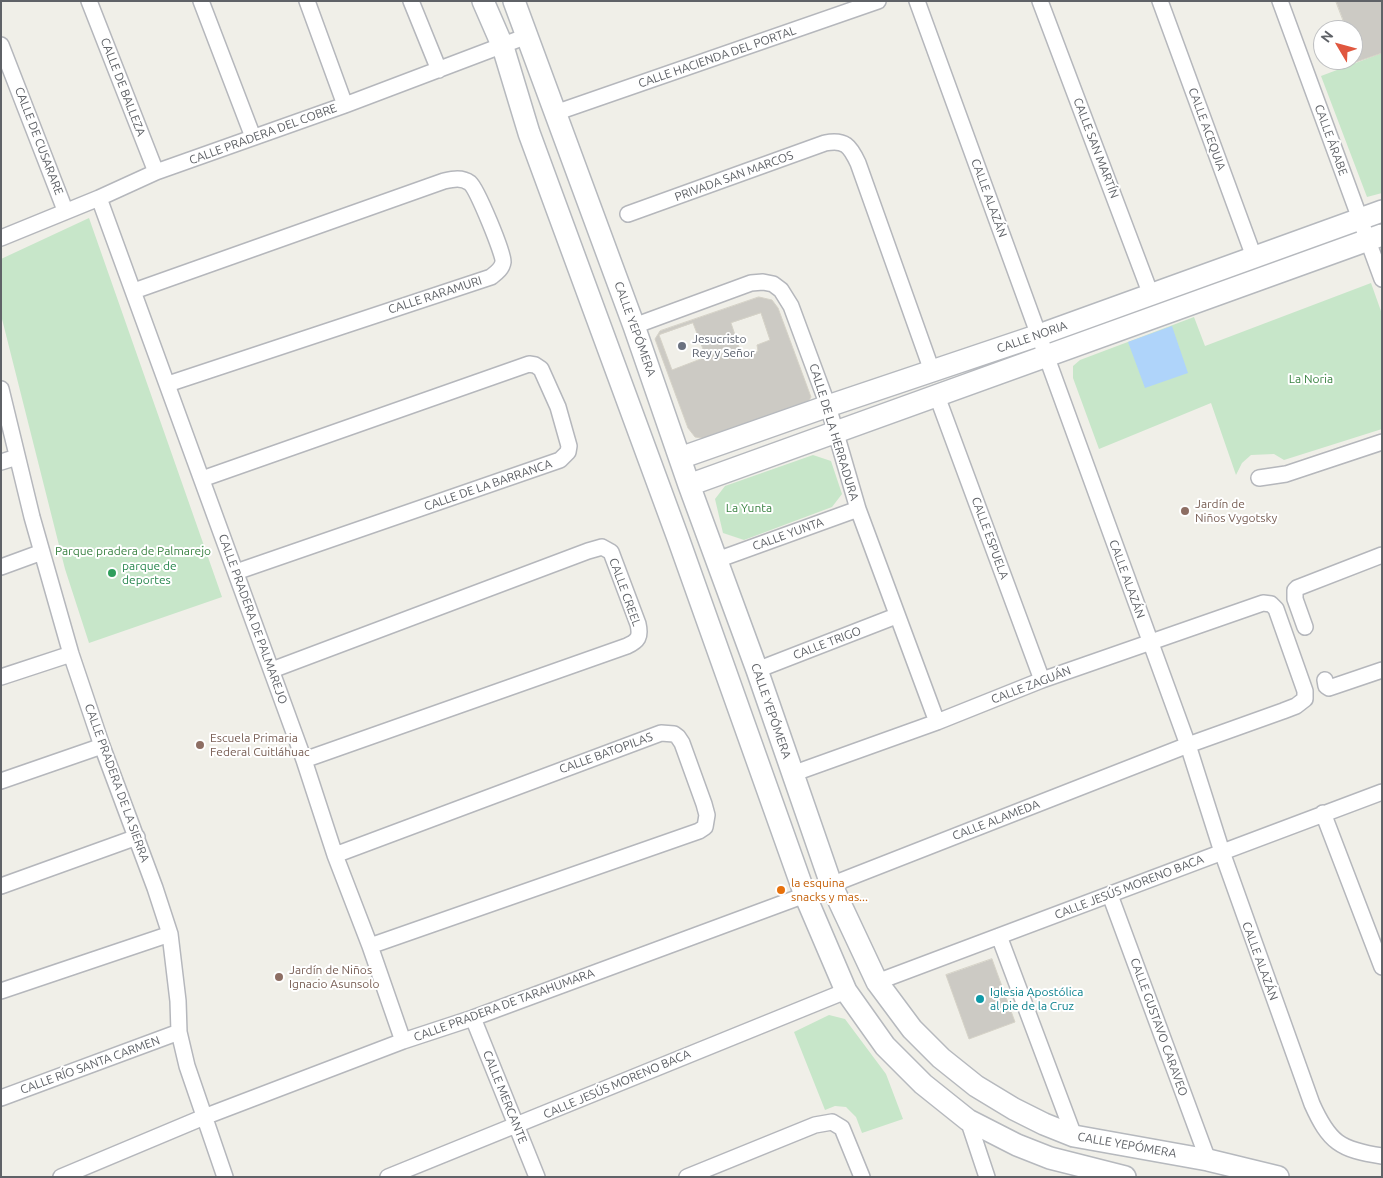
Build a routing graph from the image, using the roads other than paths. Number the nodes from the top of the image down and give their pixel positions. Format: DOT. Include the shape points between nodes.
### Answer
graph roads {
  1 [pos="90,1"];
  2 [pos="201,1"];
  3 [pos="307,1"];
  4 [pos="411,1"];
  5 [pos="483,1"];
  6 [pos="878,1"];
  7 [pos="917,1"];
  8 [pos="1040,1"];
  9 [pos="1160,1"];
  10 [pos="1280,1"];
  11 [pos="520,3"];
  12 [pos="527,36"];
  13 [pos="1,44"];
  14 [pos="502,47"];
  15 [pos="439,70"];
  16 [pos="345,105"];
  17 [pos="555,113"];
  18 [pos="253,137"];
  19 [pos="156,172"];
  20 [pos="100,198"];
  21 [pos="66,210"];
  22 [pos="1382,210"];
  23 [pos="628,214"];
  24 [pos="1360,219"];
  25 [pos="1375,237"];
  26 [pos="1,238"];
  27 [pos="1254,257"];
  28 [pos="1382,279"];
  29 [pos="134,291"];
  30 [pos="1151,295"];
  31 [pos="634,326"];
  32 [pos="1039,335"];
  33 [pos="1046,356"];
  34 [pos="932,371"];
  35 [pos="168,384"];
  36 [pos="1,389"];
  37 [pos="937,396"];
  38 [pos="828,406"];
  39 [pos="834,432"];
  40 [pos="1382,442"];
  41 [pos="17,457"];
  42 [pos="680,458"];
  43 [pos="1,462"];
  44 [pos="1258,478"];
  45 [pos="202,479"];
  46 [pos="689,485"];
  47 [pos="858,509"];
  48 [pos="42,552"];
  49 [pos="1382,555"];
  50 [pos="717,560"];
  51 [pos="1,567"];
  52 [pos="236,572"];
  53 [pos="1271,604"];
  54 [pos="896,616"];
  55 [pos="1305,627"];
  56 [pos="1150,642"];
  57 [pos="71,654"];
  58 [pos="272,670"];
  59 [pos="757,670"];
  60 [pos="1382,670"];
  61 [pos="1,678"];
  62 [pos="1042,680"];
  63 [pos="1326,683"];
  64 [pos="937,722"];
  65 [pos="1188,745"];
  66 [pos="102,746"];
  67 [pos="304,760"];
  68 [pos="792,774"];
  69 [pos="1,781"];
  70 [pos="1382,792"];
  71 [pos="1323,813"];
  72 [pos="137,837"];
  73 [pos="1222,852"];
  74 [pos="335,855"];
  75 [pos="831,884"];
  76 [pos="1,886"];
  77 [pos="805,895"];
  78 [pos="1110,895"];
  79 [pos="170,934"];
  80 [pos="999,936"];
  81 [pos="370,946"];
  82 [pos="1382,967"];
  83 [pos="876,982"];
  84 [pos="1,991"];
  85 [pos="846,991"];
  86 [pos="473,1018"];
  87 [pos="179,1032"];
  88 [pos="403,1041"];
  89 [pos="1,1098"];
  90 [pos="204,1117"];
  91 [pos="968,1120"];
  92 [pos="516,1126"];
  93 [pos="1074,1136"];
  94 [pos="1382,1156"];
  95 [pos="1208,1160"];
  96 [pos="61,1177"];
  97 [pos="225,1177"];
  98 [pos="388,1177"];
  99 [pos="537,1177"];
  100 [pos="687,1177"];
  101 [pos="862,1177"];
  102 [pos="987,1177"];
  103 [pos="1125,1177"];
  104 [pos="1278,1177"];
  1 -- 19 [label="street, CALLE DE BALLEZA"];
  2 -- 18 [label="street"];
  3 -- 16 [label="street"];
  4 -- 15 [label="street"];
  5 -- 14 [label="main road"];
  6 -- 17 [label="street, CALLE HACIENDA DEL PORTAL"];
  7 -- 32 [label="street, CALLE ALAZÁN"];
  8 -- 30 [label="street, CALLE SAN MARTÍN"];
  9 -- 27 [label="street, CALLE ACEQUIA"];
  10 -- 24 [label="street, CALLE ÁRABE"];
  11 -- 12 [label="main road, CALLE YEPÓMERA"];
  12 -- 14 [label="street, CALLE PRADERA DEL COBRE"];
  12 -- 17 [label="main road, CALLE YEPÓMERA"];
  13 -- 21 [label="street, CALLE DE CUSARARE"];
  14 -- 15 [label="street, CALLE PRADERA DEL COBRE"];
  14 -- 77 [label="main road" via="529,133"];
  15 -- 16 [label="street, CALLE PRADERA DEL COBRE"];
  16 -- 18 [label="street, CALLE PRADERA DEL COBRE"];
  17 -- 31 [label="main road, CALLE YEPÓMERA"];
  18 -- 19 [label="street, CALLE PRADERA DEL COBRE"];
  19 -- 20 [label="street, CALLE PRADERA DEL COBRE"];
  20 -- 21 [label="street, CALLE PRADERA DEL COBRE"];
  20 -- 29 [label="street, CALLE PRADERA DE PALMAREJO"];
  21 -- 26 [label="street, CALLE PRADERA DEL COBRE"];
  22 -- 24 [label="main road, CALLE NORIA"];
  23 -- 34 [label="street, PRIVADA SAN MARCOS" via="825,143 842,142 852,150 858,163"];
  24 -- 25 [label="street, CALLE ÁRABE"];
  24 -- 27 [label="main road, CALLE NORIA"];
  25 -- 28 [label="street, CALLE ÁRABE"];
  25 -- 33 [label="main road, CALLE NORIA"];
  27 -- 30 [label="main road, CALLE NORIA"];
  29 -- 35 [label="street, CALLE PRADERA DE PALMAREJO"];
  29 -- 35 [label="street, CALLE RARAMURI" via="453,179 472,184 502,254 502,267 491,277"];
  30 -- 32 [label="main road, CALLE NORIA"];
  31 -- 38 [label="street, CALLE DE LA HERRADURA" via="751,283 773,284 791,306"];
  31 -- 42 [label="main road, CALLE YEPÓMERA"];
  32 -- 33 [label="street, CALLE ALAZÁN"];
  32 -- 34 [label="main road, CALLE NORIA"];
  33 -- 37 [label="main road, CALLE NORIA"];
  33 -- 56 [label="street, CALLE ALAZÁN"];
  34 -- 38 [label="main road, CALLE NORIA"];
  35 -- 45 [label="street, CALLE PRADERA DE PALMAREJO"];
  36 -- 41 [label="street, CALLE PRADERA DE LA SIERRA"];
  37 -- 39 [label="main road, CALLE NORIA"];
  37 -- 62 [label="street, CALLE ESPUELA"];
  38 -- 39 [label="street, CALLE DE LA HERRADURA"];
  38 -- 42 [label="main road, CALLE NORIA"];
  39 -- 46 [label="main road, CALLE NORIA"];
  39 -- 47 [label="street, CALLE DE LA HERRADURA"];
  40 -- 44 [label="street" via="1286,474"];
  41 -- 43 [label="street"];
  41 -- 48 [label="street, CALLE PRADERA DE LA SIERRA"];
  42 -- 46 [label="main road, CALLE YEPÓMERA"];
  45 -- 52 [label="street, CALLE PRADERA DE PALMAREJO"];
  45 -- 52 [label="street, CALLE DE LA BARRANCA" via="529,364 541,369 558,407 569,446 560,460"];
  46 -- 50 [label="main road, CALLE YEPÓMERA"];
  47 -- 50 [label="street, CALLE YUNTA"];
  47 -- 54 [label="street, CALLE DE LA HERRADURA"];
  48 -- 51 [label="street"];
  48 -- 57 [label="street, CALLE PRADERA DE LA SIERRA"];
  49 -- 55 [label="street" via="1297,588 1295,599"];
  50 -- 59 [label="main road, CALLE YEPÓMERA"];
  52 -- 58 [label="street, CALLE PRADERA DE PALMAREJO"];
  53 -- 56 [label="street, CALLE ZAGUÁN" via="1258,604"];
  53 -- 65 [label="street, CALLE ALAMEDA" via="1300,676 1305,699 1296,706"];
  54 -- 59 [label="street, CALLE TRIGO"];
  54 -- 64 [label="street, CALLE DE LA HERRADURA"];
  56 -- 62 [label="street, CALLE ZAGUÁN"];
  56 -- 65 [label="street, CALLE ALAZÁN"];
  57 -- 61 [label="street"];
  57 -- 66 [label="street, CALLE PRADERA DE LA SIERRA"];
  58 -- 67 [label="street, CALLE PRADERA DE PALMAREJO"];
  58 -- 67 [label="street, CALLE CREEL" via="602,547 610,552 632,608 640,632 633,643"];
  59 -- 68 [label="main road, CALLE YEPÓMERA"];
  60 -- 63 [label="street" via="1329,688"];
  62 -- 64 [label="street, CALLE ZAGUÁN"];
  64 -- 68 [label="street, CALLE ZAGUÁN"];
  65 -- 73 [label="street, CALLE ALAZÁN"];
  65 -- 75 [label="street, CALLE ALAMEDA"];
  66 -- 69 [label="street"];
  66 -- 72 [label="street, CALLE PRADERA DE LA SIERRA"];
  67 -- 74 [label="street, CALLE PRADERA DE PALMAREJO"];
  68 -- 75 [label="main road, CALLE YEPÓMERA"];
  70 -- 71 [label="street, CALLE JESÚS MORENO BACA"];
  71 -- 73 [label="street, CALLE JESÚS MORENO BACA"];
  71 -- 82 [label="street"];
  72 -- 76 [label="street"];
  72 -- 79 [label="street, CALLE PRADERA DE LA SIERRA"];
  73 -- 78 [label="street, CALLE JESÚS MORENO BACA"];
  73 -- 94 [label="street, CALLE ALAZÁN" via="1323,1128 1333,1140 1347,1148"];
  74 -- 81 [label="street, CALLE PRADERA DE PALMAREJO"];
  74 -- 81 [label="street, CALLE BATOPILAS" via="661,733 678,737 693,772 707,815 705,827 699,831"];
  75 -- 77 [label="street, CALLE ALAMEDA"];
  75 -- 83 [label="main road, CALLE YEPÓMERA"];
  77 -- 85 [label="main road"];
  77 -- 86 [label="street, CALLE PRADERA DE TARAHUMARA"];
  78 -- 80 [label="street, CALLE JESÚS MORENO BACA"];
  78 -- 95 [label="street, CALLE GUSTAVO CARAVEO"];
  79 -- 84 [label="street"];
  79 -- 87 [label="street, CALLE PRADERA DE LA SIERRA"];
  80 -- 83 [label="street, CALLE JESÚS MORENO BACA"];
  80 -- 93 [label="street"];
  81 -- 88 [label="street, CALLE PRADERA DE PALMAREJO"];
  83 -- 93 [label="main road, CALLE YEPÓMERA" via="912,1030 976,1086 1014,1109"];
  85 -- 91 [label="main road" via="885,1046 923,1084"];
  85 -- 92 [label="street, CALLE JESÚS MORENO BACA"];
  86 -- 88 [label="street, CALLE PRADERA DE TARAHUMARA"];
  86 -- 92 [label="street, CALLE MERCANTE"];
  87 -- 89 [label="street, CALLE RÍO SANTA CARMEN"];
  87 -- 90 [label="street, CALLE PRADERA DE LA SIERRA"];
  88 -- 90 [label="street, CALLE PRADERA DE TARAHUMARA"];
  90 -- 96 [label="street, CALLE PRADERA DE TARAHUMARA"];
  90 -- 97 [label="street, CALLE PRADERA DE LA SIERRA"];
  91 -- 102 [label="street"];
  91 -- 103 [label="main road" via="1016,1145 1050,1158"];
  92 -- 98 [label="street, CALLE JESÚS MORENO BACA"];
  92 -- 99 [label="street, CALLE MERCANTE"];
  93 -- 95 [label="main road, CALLE YEPÓMERA"];
  95 -- 104 [label="main road, CALLE YEPÓMERA"];
  100 -- 101 [label="street" via="815,1125 832,1122 846,1134"];
}
